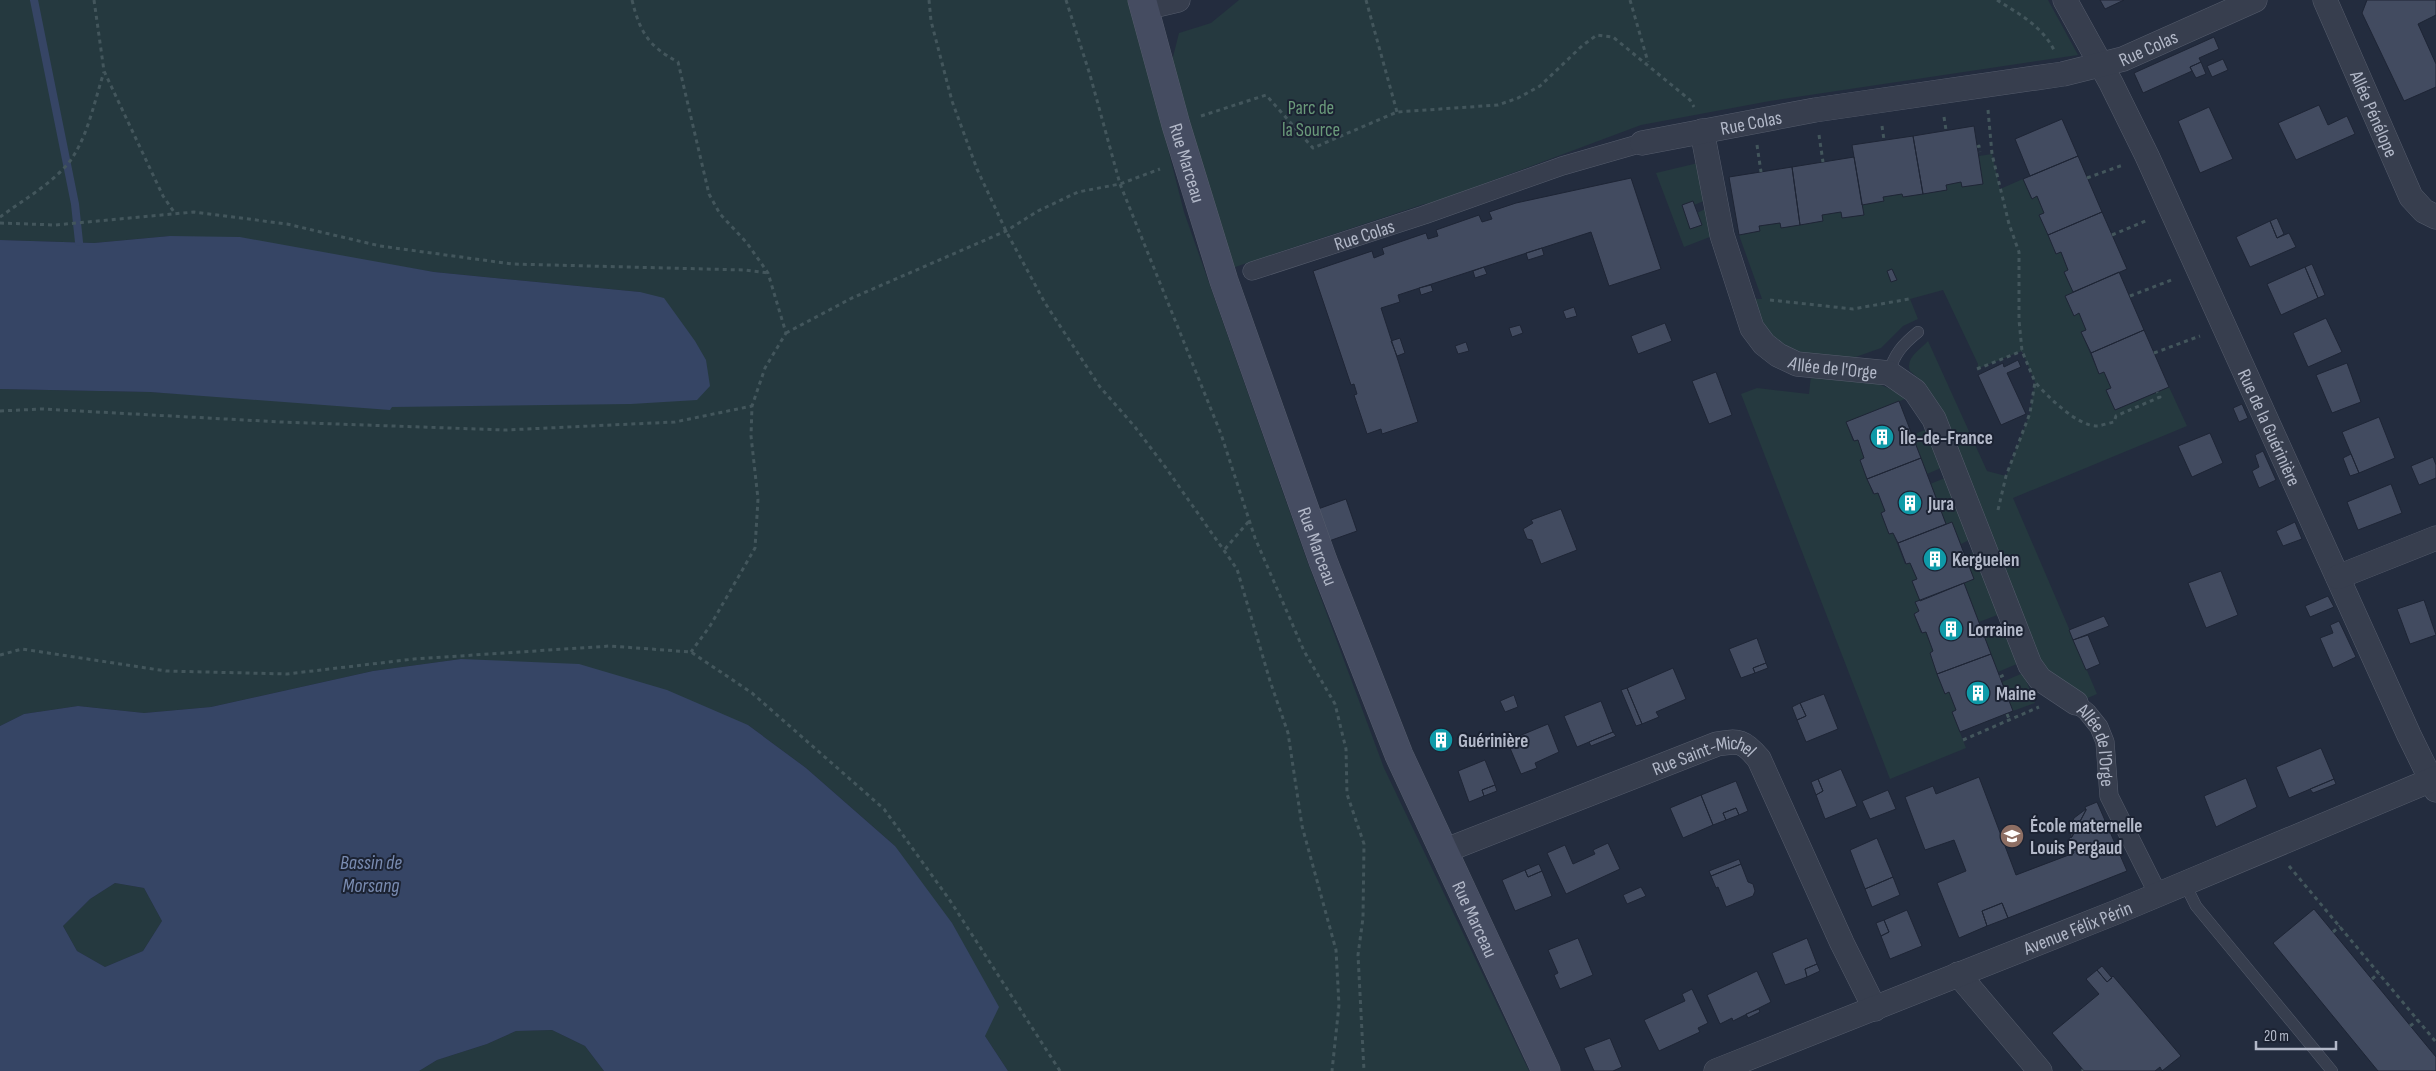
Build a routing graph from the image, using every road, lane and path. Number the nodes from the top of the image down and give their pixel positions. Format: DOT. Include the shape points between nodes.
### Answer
graph roads {
  1 [pos="94,0"];
  2 [pos="632,0"];
  3 [pos="929,0"];
  4 [pos="1066,0"];
  5 [pos="1178,0"];
  6 [pos="1366,0"];
  7 [pos="1630,0"];
  8 [pos="1997,0"];
  9 [pos="2065,0"];
  10 [pos="2255,0"];
  11 [pos="2325,0"];
  12 [pos="1142,4"];
  13 [pos="1648,63"];
  14 [pos="2101,65"];
  15 [pos="104,71"];
  16 [pos="2063,74"];
  17 [pos="1986,85"];
  18 [pos="1397,112"];
  19 [pos="1176,125"];
  20 [pos="1702,131"];
  21 [pos="1642,143"];
  22 [pos="1757,147"];
  23 [pos="1977,147"];
  24 [pos="1980,152"];
  25 [pos="2147,156"];
  26 [pos="1187,159"];
  27 [pos="1761,172"];
  28 [pos="2087,178"];
  29 [pos="1120,184"];
  30 [pos="2172,210"];
  31 [pos="174,212"];
  32 [pos="0,216"];
  33 [pos="2436,217"];
  34 [pos="0,223"];
  35 [pos="1006,231"];
  36 [pos="2112,236"];
  37 [pos="2198,270"];
  38 [pos="1252,272"];
  39 [pos="768,273"];
  40 [pos="2130,296"];
  41 [pos="1742,299"];
  42 [pos="1909,299"];
  43 [pos="2224,326"];
  44 [pos="1918,332"];
  45 [pos="786,333"];
  46 [pos="2022,351"];
  47 [pos="2154,353"];
  48 [pos="1977,369"];
  49 [pos="1889,373"];
  50 [pos="2035,382"];
  51 [pos="2158,392"];
  52 [pos="752,406"];
  53 [pos="0,412"];
  54 [pos="2006,476"];
  55 [pos="1249,520"];
  56 [pos="2436,538"];
  57 [pos="1225,549"];
  58 [pos="2338,577"];
  59 [pos="692,652"];
  60 [pos="0,655"];
  61 [pos="2076,704"];
  62 [pos="2037,709"];
  63 [pos="2007,714"];
  64 [pos="2010,721"];
  65 [pos="1963,740"];
  66 [pos="2434,783"];
  67 [pos="2274,846"];
  68 [pos="1444,851"];
  69 [pos="2185,884"];
  70 [pos="2158,894"];
  71 [pos="2340,926"];
  72 [pos="2333,932"];
  73 [pos="2379,973"];
  74 [pos="1958,974"];
  75 [pos="2372,979"];
  76 [pos="1875,1009"];
  77 [pos="2418,1020"];
  78 [pos="2410,1026"];
  79 [pos="2436,1042"];
  80 [pos="1060,1071"];
  81 [pos="1332,1071"];
  82 [pos="1364,1071"];
  83 [pos="1546,1071"];
  84 [pos="1716,1071"];
  85 [pos="2040,1071"];
  86 [pos="2332,1071"];
  1 -- 15 [label="path"];
  2 -- 39 [label="path" via="639,26 650,42 678,62 708,194 720,214 747,243"];
  3 -- 35 [label="path" via="952,101 977,169"];
  4 -- 29 [label="path"];
  5 -- 12 [label="street"];
  6 -- 18 [label="path"];
  7 -- 13 [label="path"];
  8 -- 16 [label="path" via="2050,41"];
  9 -- 14 [label="street, Rue de la Guérinière"];
  10 -- 14 [label="street, Rue Colas" via="2123,59"];
  11 -- 33 [label="street, Allée Pénélope" via="2411,196 2424,212"];
  12 -- 19 [label="main road, Rue Marceau"];
  13 -- 18 [label="path" via="1614,37 1597,35 1540,86 1518,98 1498,105"];
  13 -- 20 [label="path" via="1690,100"];
  14 -- 16 [label="street, Rue Colas"];
  14 -- 25 [label="street, Rue de la Guérinière"];
  15 -- 31 [label="path" via="163,196"];
  15 -- 32 [label="path" via="74,156 50,180"];
  16 -- 17 [label="street, Rue Colas"];
  17 -- 20 [label="street, Rue Colas"];
  17 -- 46 [label="path" via="1992,154 2019,252 2018,320"];
  18 -- 19 [label="path" via="1313,148 1266,95"];
  19 -- 26 [label="main road, Rue Marceau"];
  20 -- 21 [label="street, Rue Colas"];
  20 -- 41 [label="street, Allée de l'Orge" via="1722,236"];
  21 -- 38 [label="street, Rue Colas" via="1562,166"];
  22 -- 27 [label="path"];
  23 -- 24 [label="path"];
  25 -- 28 [label="path"];
  25 -- 30 [label="street, Rue de la Guérinière"];
  26 -- 29 [label="path"];
  26 -- 68 [label="main road, Rue Marceau" via="1224,281 1323,561 1399,755"];
  29 -- 35 [label="path" via="1078,192"];
  29 -- 55 [label="path" via="1220,434"];
  30 -- 36 [label="path"];
  30 -- 37 [label="street, Rue de la Guérinière"];
  31 -- 34 [label="path" via="55,225"];
  31 -- 39 [label="path" via="287,224 380,246 512,264"];
  35 -- 45 [label="path" via="852,298"];
  35 -- 57 [label="path" via="1045,303 1100,387 1140,434"];
  37 -- 40 [label="path"];
  37 -- 43 [label="street, Rue de la Guérinière"];
  39 -- 45 [label="path"];
  41 -- 42 [label="path" via="1853,309"];
  41 -- 49 [label="street, Allée de l'Orge" via="1752,328 1778,355 1797,364"];
  43 -- 47 [label="path"];
  43 -- 58 [label="street, Rue de la Guérinière"];
  44 -- 49 [label="lane" via="1903,344"];
  45 -- 52 [label="path" via="765,368"];
  46 -- 48 [label="path"];
  46 -- 50 [label="path"];
  49 -- 61 [label="street, Allée de l'Orge" via="1915,391 1934,420 2030,665 2040,679"];
  50 -- 51 [label="path" via="2053,403 2096,426 2114,422 2116,416 2160,397"];
  50 -- 54 [label="path" via="2030,412"];
  52 -- 53 [label="path" via="675,422 505,430 42,409"];
  52 -- 59 [label="path" via="751,436 758,499 755,548"];
  55 -- 57 [label="path"];
  55 -- 82 [label="path" via="1304,651 1335,704 1346,749 1347,794 1364,844 1363,918 1358,954"];
  56 -- 58 [label="street"];
  57 -- 81 [label="path" via="1237,569 1288,733 1302,826 1336,950 1339,1005"];
  58 -- 66 [label="street, Rue de la Guérinière"];
  59 -- 60 [label="path" via="610,646 414,659 287,674 166,671 22,650"];
  59 -- 80 [label="path" via="752,693 884,809 949,899"];
  61 -- 70 [label="street, Allée de l'Orge" via="2099,727 2105,742 2109,796"];
  62 -- 64 [label="path"];
  63 -- 64 [label="path"];
  64 -- 65 [label="path"];
  66 -- 67 [label="street, Avenue Félix Périn"];
  67 -- 69 [label="street, Avenue Félix Périn"];
  67 -- 71 [label="path"];
  68 -- 76 [label="street, Rue Saint-Michel" via="1717,744 1735,741 1748,745 1759,759"];
  68 -- 83 [label="main road, Rue Marceau"];
  69 -- 70 [label="street, Avenue Félix Périn"];
  69 -- 86 [label="lane" via="2196,906"];
  70 -- 74 [label="street, Avenue Félix Périn"];
  71 -- 72 [label="path"];
  71 -- 73 [label="path"];
  73 -- 75 [label="path"];
  73 -- 77 [label="path"];
  74 -- 76 [label="street, Avenue Félix Périn"];
  74 -- 85 [label="street"];
  76 -- 84 [label="street, Avenue Félix Périn"];
  77 -- 78 [label="path"];
  77 -- 79 [label="path"];
}
